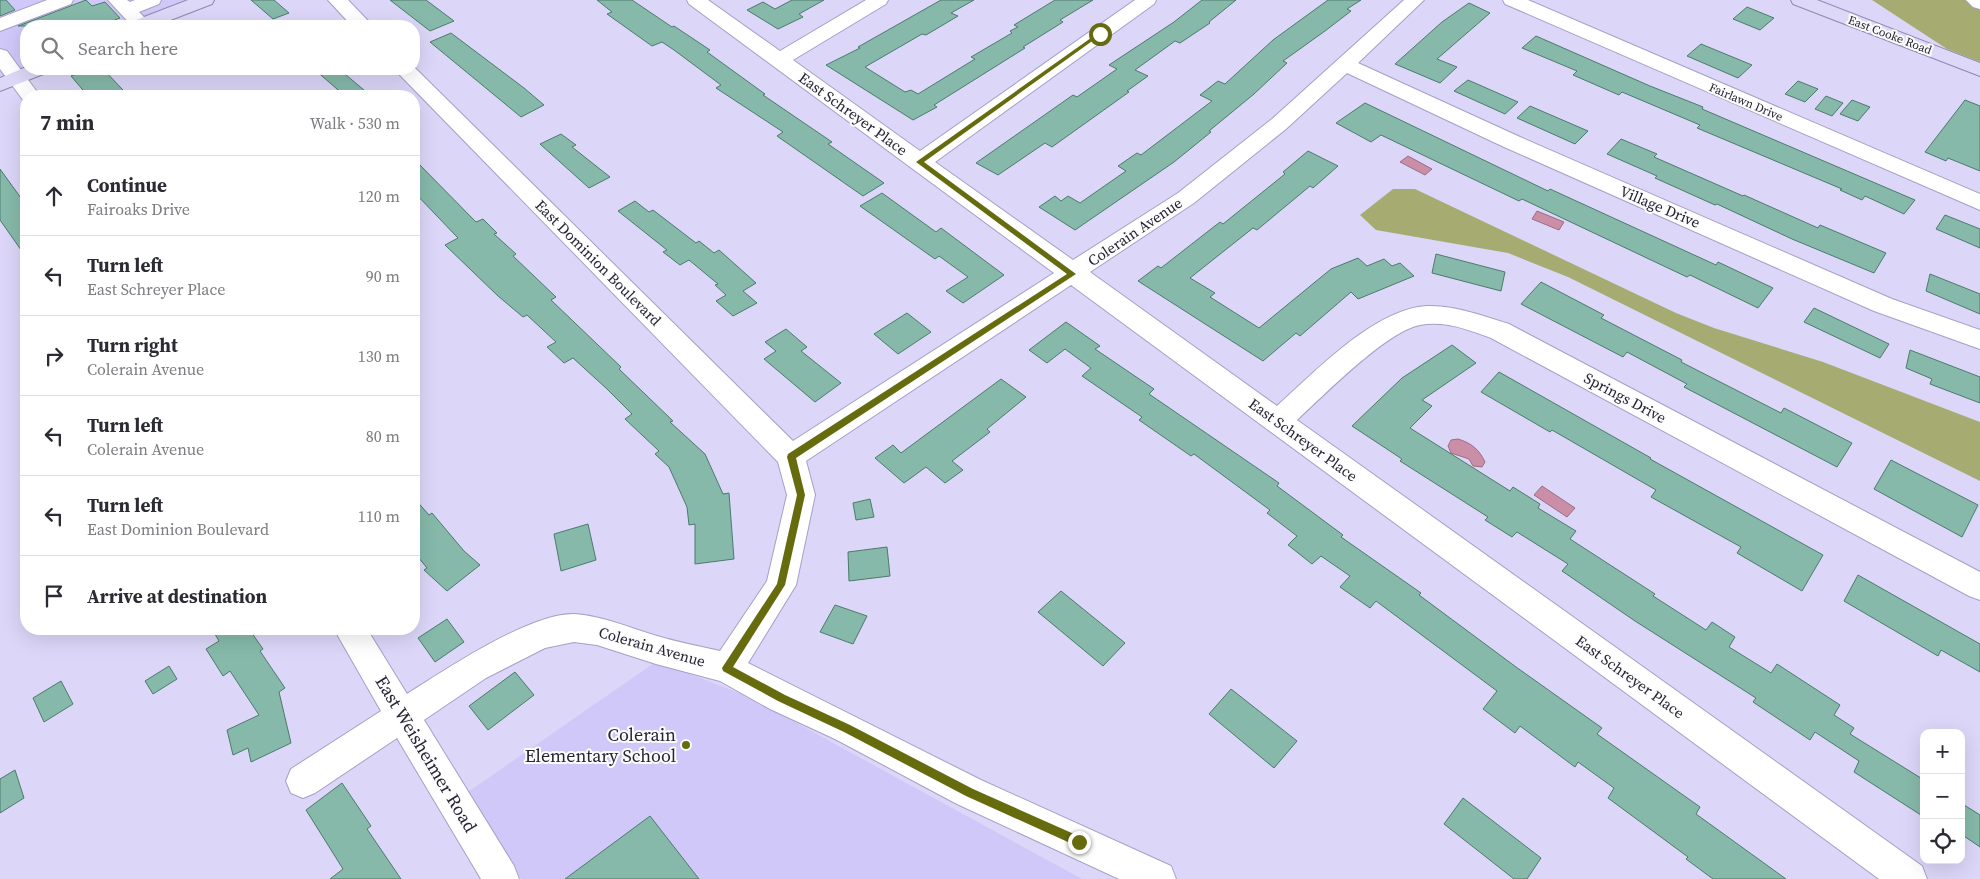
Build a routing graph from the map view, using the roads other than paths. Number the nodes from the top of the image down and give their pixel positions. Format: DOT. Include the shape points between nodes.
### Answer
graph roads {
  1 [pos="64,0"];
  2 [pos="152,0"];
  3 [pos="205,0"];
  4 [pos="337,0"];
  5 [pos="696,0"];
  6 [pos="879,0"];
  7 [pos="1147,0"];
  8 [pos="1415,0"];
  9 [pos="1512,0"];
  10 [pos="1800,0"];
  11 [pos="1975,0"];
  12 [pos="1980,3"];
  13 [pos="131,16"];
  14 [pos="357,20"];
  15 [pos="0,25"];
  16 [pos="778,60"];
  17 [pos="1344,64"];
  18 [pos="11,70"];
  19 [pos="1980,70"];
  20 [pos="410,75"];
  21 [pos="26,90"];
  22 [pos="920,162"];
  23 [pos="1980,203"];
  24 [pos="1072,274"];
  25 [pos="1980,340"];
  26 [pos="1278,422"];
  27 [pos="791,457"];
  28 [pos="1980,587"];
  29 [pos="354,635"];
  30 [pos="727,668"];
  31 [pos="402,714"];
  32 [pos="303,781"];
  33 [pos="501,879"];
  34 [pos="1158,879"];
  35 [pos="1910,879"];
  1 -- 15 [label="street"];
  2 -- 13 [label="street"];
  3 -- 13 [label="main road"];
  4 -- 14 [label="street"];
  5 -- 16 [label="street, East Schreyer Place"];
  6 -- 16 [label="street"];
  7 -- 22 [label="street"];
  8 -- 17 [label="street, Colerain Avenue"];
  9 -- 23 [label="street, Fairlawn Drive"];
  10 -- 19 [label="main road, East Cooke Road"];
  11 -- 12 [label="street"];
  16 -- 22 [label="street, East Schreyer Place"];
  17 -- 24 [label="street, Colerain Avenue" via="1279,124 1186,198"];
  17 -- 25 [label="street, Village Drive" via="1512,142 1883,304"];
  18 -- 21 [label="street"];
  20 -- 27 [label="street, East Dominion Boulevard"];
  22 -- 24 [label="street, East Schreyer Place"];
  24 -- 26 [label="street, East Schreyer Place"];
  24 -- 27 [label="street, Colerain Avenue"];
  26 -- 28 [label="street, Springs Drive" via="1385,330 1418,316 1459,317 1500,331"];
  26 -- 35 [label="street, East Schreyer Place"];
  27 -- 30 [label="street" via="801,495 781,585"];
  29 -- 31 [label="street, East Weisheimer Road"];
  30 -- 31 [label="street, Colerain Avenue" via="597,631 562,629 538,636 475,668"];
  30 -- 34 [label="street" via="969,792"];
  31 -- 32 [label="street, Colerain Avenue"];
  31 -- 33 [label="street, East Weisheimer Road"];
}
